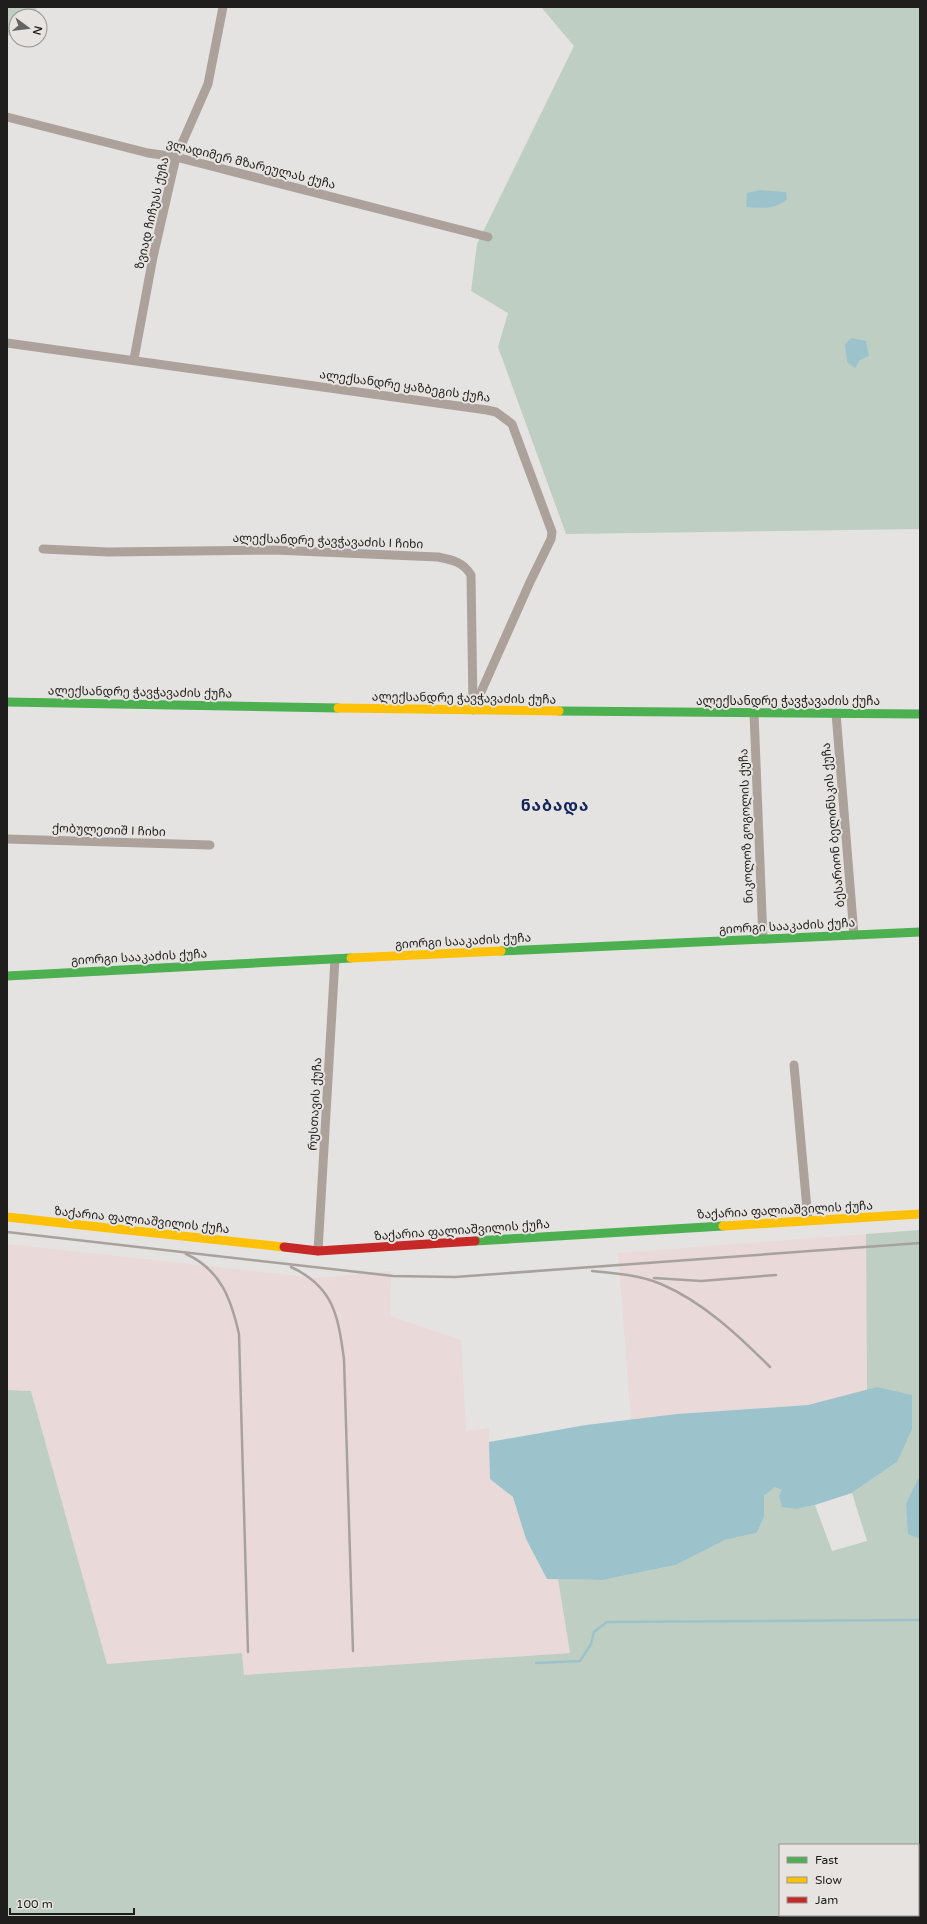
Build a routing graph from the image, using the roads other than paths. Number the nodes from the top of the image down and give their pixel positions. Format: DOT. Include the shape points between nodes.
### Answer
graph roads {
  1 [pos="223,7"];
  2 [pos="7,117"];
  3 [pos="176,157"];
  4 [pos="488,237"];
  5 [pos="7,343"];
  6 [pos="134,360"];
  7 [pos="43,548"];
  8 [pos="7,702"];
  9 [pos="473,710"];
  10 [pos="754,713"];
  11 [pos="836,713"];
  12 [pos="920,714"];
  13 [pos="7,839"];
  14 [pos="210,845"];
  15 [pos="920,932"];
  16 [pos="854,935"];
  17 [pos="763,939"];
  18 [pos="335,959"];
  19 [pos="7,976"];
  20 [pos="794,1065"];
  21 [pos="920,1214"];
  22 [pos="7,1217"];
  23 [pos="808,1220"];
  24 [pos="318,1251"];
  1 -- 3 [label="street, ზვიად ჩიჩუას ქუჩა" via="208,84"];
  2 -- 3 [label="street, ვლადიმერ მზარეულას ქუჩა" via="148,153"];
  3 -- 4 [label="street, ვლადიმერ მზარეულას ქუჩა"];
  3 -- 6 [label="street, ზვიად ჩიჩუას ქუჩა" via="153,257"];
  5 -- 6 [label="street, ალექსანდრე ყაზბეგის ქუჩა"];
  6 -- 9 [label="street, ალექსანდრე ყაზბეგის ქუჩა" via="487,410 496,412 512,424 552,532"];
  7 -- 9 [label="street, ალექსანდრე ჭავჭავაძის I ჩიხი" via="108,552 274,550 438,557 459,562 471,575"];
  8 -- 9 [label="street, ალექსანდრე ჭავჭავაძის ქუჩა"];
  9 -- 10 [label="street, ალექსანდრე ჭავჭავაძის ქუჩა"];
  10 -- 11 [label="street, ალექსანდრე ჭავჭავაძის ქუჩა"];
  10 -- 17 [label="street, ნიკოლოზ გოგოლის ქუჩა"];
  11 -- 12 [label="street, ალექსანდრე ჭავჭავაძის ქუჩა"];
  11 -- 16 [label="street, ბესარიონ ბელინსკის ქუჩა"];
  13 -- 14 [label="street, ქობულეთიშ I ჩიხი"];
  15 -- 16 [label="street, გიორგი სააკაძის ქუჩა"];
  16 -- 17 [label="street, გიორგი სააკაძის ქუჩა"];
  17 -- 18 [label="street, გიორგი სააკაძის ქუჩა"];
  18 -- 19 [label="street, გიორგი სააკაძის ქუჩა"];
  18 -- 24 [label="street, რუსთავის ქუჩა"];
  20 -- 23 [label="street"];
  21 -- 23 [label="street, ზაქარია ფალიაშვილის ქუჩა"];
  22 -- 24 [label="street, ზაქარია ფალიაშვილის ქუჩა"];
  23 -- 24 [label="street, ზაქარია ფალიაშვილის ქუჩა"];
}
